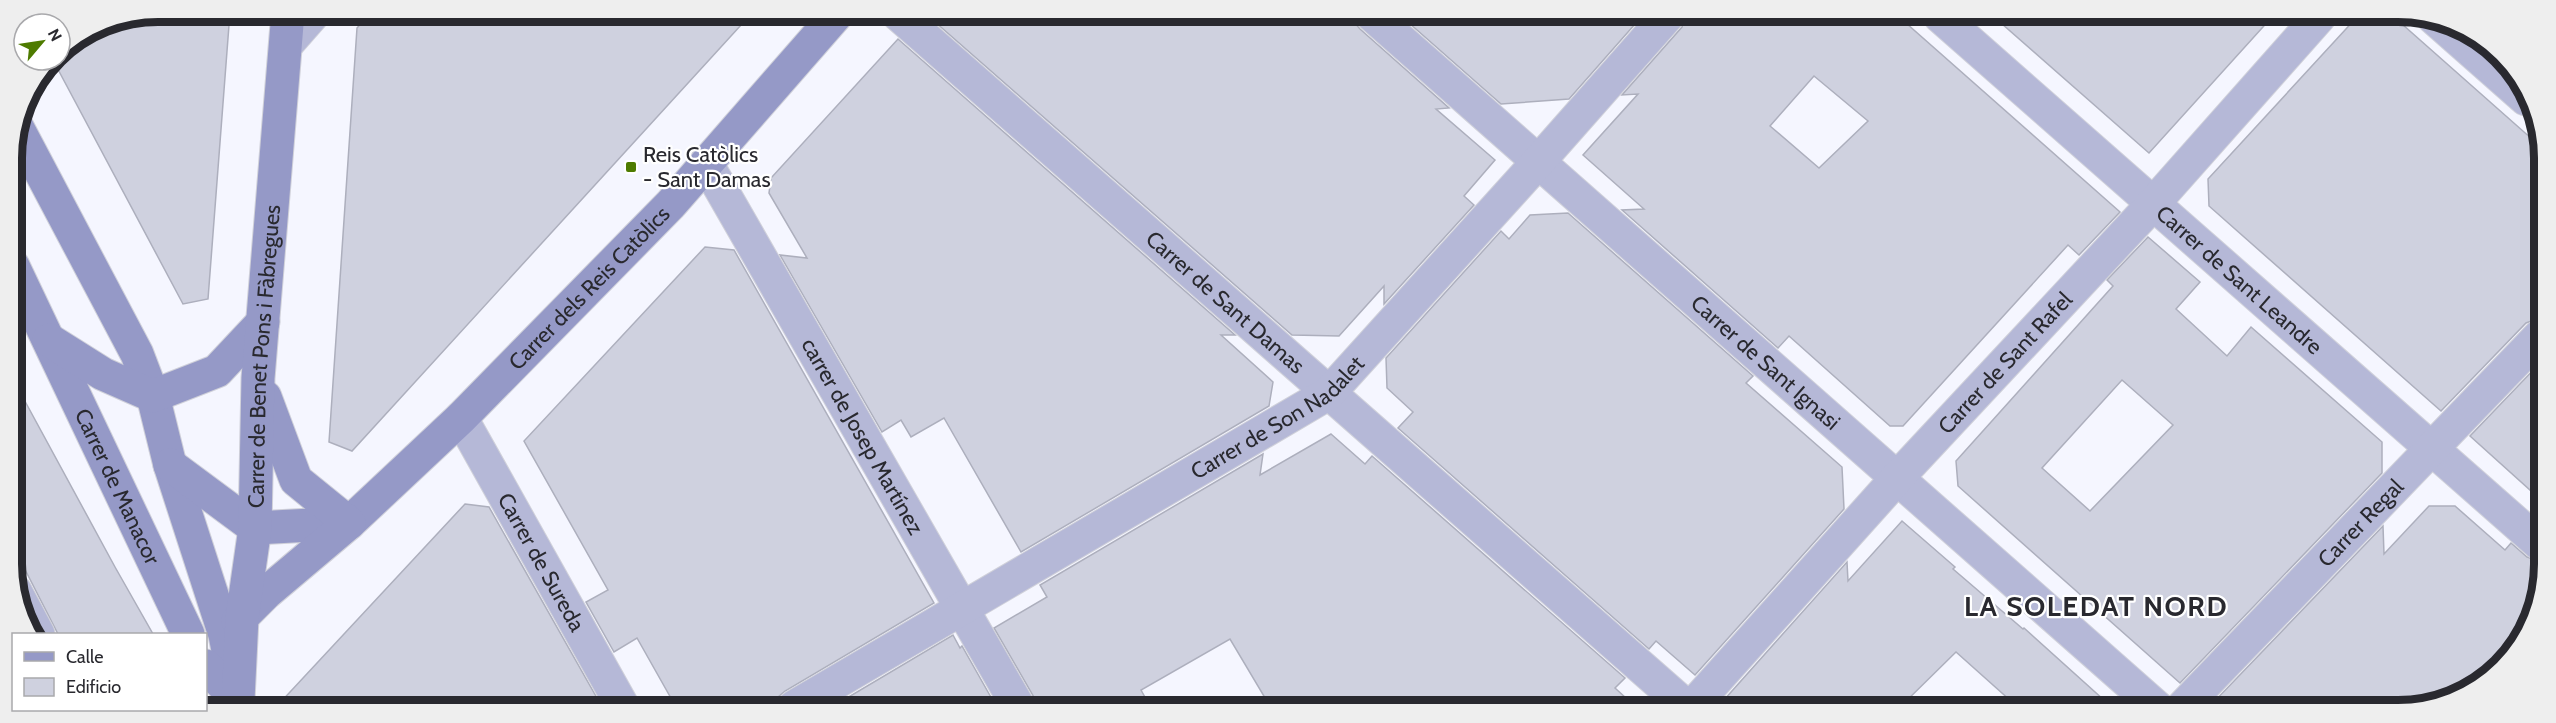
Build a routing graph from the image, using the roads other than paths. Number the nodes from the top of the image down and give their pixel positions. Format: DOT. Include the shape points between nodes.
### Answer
graph roads {
  1 [pos="287,22"];
  2 [pos="306,22"];
  3 [pos="831,22"];
  4 [pos="907,22"];
  5 [pos="1380,22"];
  6 [pos="1662,22"];
  7 [pos="1947,22"];
  8 [pos="2315,22"];
  9 [pos="2453,34"];
  10 [pos="286,45"];
  11 [pos="2515,89"];
  12 [pos="24,140"];
  13 [pos="1539,162"];
  14 [pos="706,164"];
  15 [pos="2153,204"];
  16 [pos="23,286"];
  17 [pos="263,322"];
  18 [pos="49,340"];
  19 [pos="2534,342"];
  20 [pos="137,354"];
  21 [pos="103,374"];
  22 [pos="258,378"];
  23 [pos="1329,393"];
  24 [pos="153,396"];
  25 [pos="461,418"];
  26 [pos="2433,448"];
  27 [pos="170,465"];
  28 [pos="1898,477"];
  29 [pos="349,523"];
  30 [pos="255,528"];
  31 [pos="2534,539"];
  32 [pos="961,608"];
  33 [pos="188,633"];
  34 [pos="224,636"];
  35 [pos="207,667"];
  36 [pos="237,700"];
  37 [pos="239,700"];
  38 [pos="619,700"];
  39 [pos="806,700"];
  40 [pos="1014,700"];
  41 [pos="1679,700"];
  42 [pos="1697,700"];
  43 [pos="2149,700"];
  44 [pos="2190,700"];
  1 -- 10 [label="street, Carrer de Benet Pons i Fàbregues"];
  2 -- 10 [label="street"];
  3 -- 14 [label="street, Carrer dels Reis Catòlics"];
  4 -- 23 [label="street, Carrer de Sant Damas"];
  5 -- 13 [label="street, Carrer de Sant Ignasi"];
  6 -- 13 [label="street, Carrer de Son Nadalet"];
  7 -- 15 [label="street, Carrer de Sant Leandre"];
  8 -- 15 [label="street, Carrer de Sant Rafel"];
  9 -- 11 [label="street"];
  10 -- 17 [label="street, Carrer de Benet Pons i Fàbregues"];
  12 -- 20 [label="street, Carrer de Manacor"];
  13 -- 23 [label="street, Carrer de Son Nadalet"];
  13 -- 28 [label="street, Carrer de Sant Ignasi"];
  14 -- 25 [label="street, Carrer dels Reis Catòlics"];
  14 -- 32 [label="street, carrer de Josep Martínez"];
  15 -- 26 [label="street, Carrer de Sant Leandre"];
  15 -- 28 [label="street, Carrer de Sant Rafel"];
  16 -- 18 [label="street, Carrer de Manacor"];
  17 -- 22 [label="street, Carrer de Benet Pons i Fàbregues"];
  17 -- 24 [label="street" via="218,371"];
  18 -- 21 [label="street, Carrer de Manacor"];
  18 -- 33 [label="street, Carrer de Manacor"];
  19 -- 26 [label="street, Carrer Regal"];
  20 -- 21 [label="street, Carrer de Manacor"];
  20 -- 24 [label="street, Carrer de Manacor"];
  21 -- 24 [label="street, Carrer de Manacor"];
  22 -- 29 [label="street" via="296,480"];
  22 -- 30 [label="street, Carrer de Benet Pons i Fàbregues"];
  23 -- 32 [label="street, Carrer de Son Nadalet"];
  23 -- 41 [label="street, Carrer de Sant Damas"];
  24 -- 27 [label="street, Carrer de Manacor"];
  25 -- 29 [label="street, Carrer dels Reis Catòlics"];
  25 -- 38 [label="street, Carrer de Sureda"];
  26 -- 31 [label="street, Carrer de Sant Leandre"];
  26 -- 44 [label="street, Carrer Regal"];
  27 -- 30 [label="street"];
  27 -- 34 [label="street, Carrer de Manacor"];
  28 -- 42 [label="street, Carrer de Sant Rafel"];
  28 -- 43 [label="street, Carrer de Sant Ignasi"];
  29 -- 30 [label="street"];
  29 -- 34 [label="street, Carrer dels Reis Catòlics" via="266,593"];
  30 -- 34 [label="street, Carrer de Benet Pons i Fàbregues"];
  32 -- 39 [label="street, Carrer de Son Nadalet"];
  32 -- 40 [label="street, carrer de Josep Martínez"];
  34 -- 37 [label="street, Carrer de Manacor"];
  35 -- 36 [label="street, Carrer de Manacor"];
}
